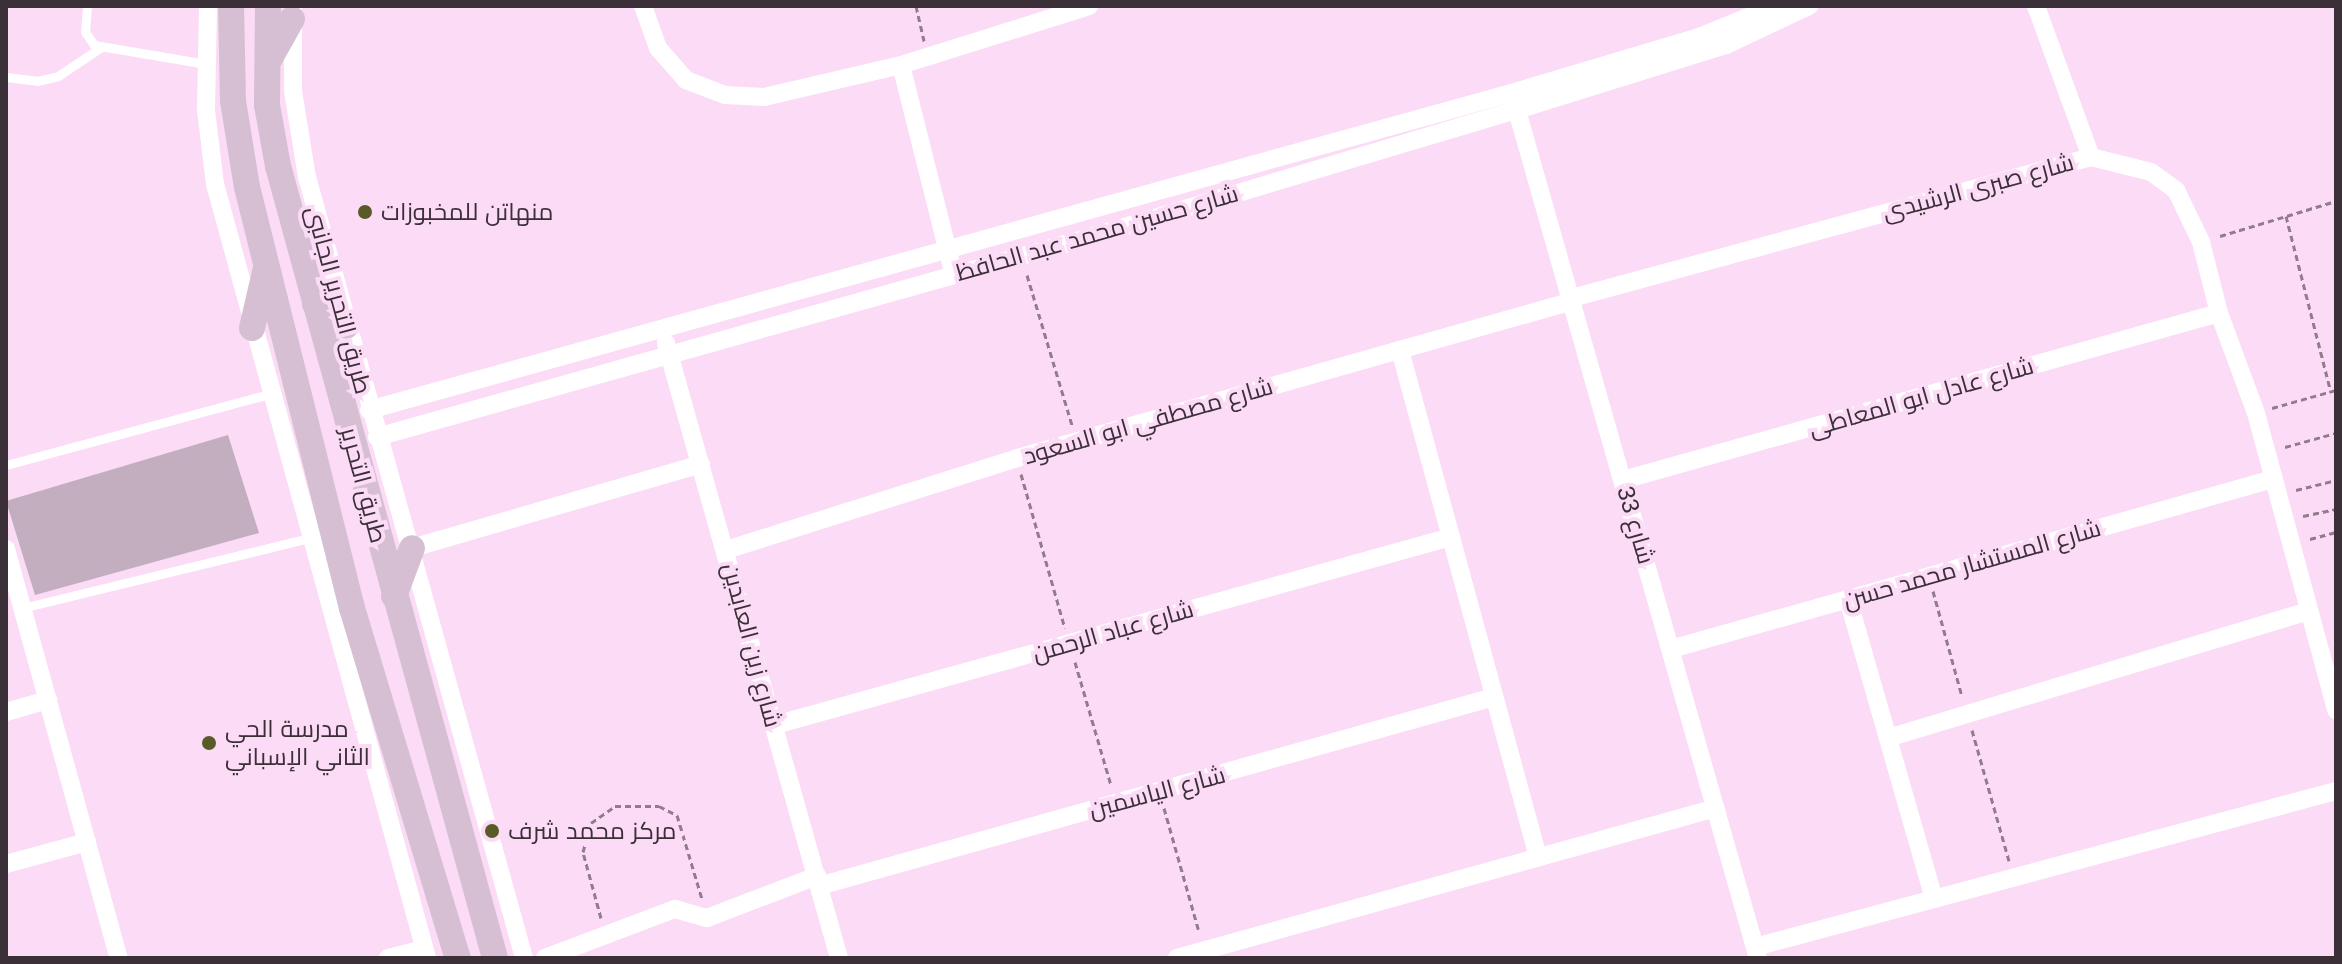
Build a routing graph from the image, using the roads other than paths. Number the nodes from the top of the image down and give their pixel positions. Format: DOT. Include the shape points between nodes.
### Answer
graph roads {
  1 [pos="87,6"];
  2 [pos="208,6"];
  3 [pos="231,6"];
  4 [pos="268,6"];
  5 [pos="643,6"];
  6 [pos="1089,6"];
  7 [pos="1775,6"];
  8 [pos="1809,6"];
  9 [pos="2036,6"];
  10 [pos="292,12"];
  11 [pos="100,48"];
  12 [pos="206,64"];
  13 [pos="901,65"];
  14 [pos="265,67"];
  15 [pos="6,77"];
  16 [pos="1514,102"];
  17 [pos="2091,157"];
  18 [pos="947,253"];
  19 [pos="267,265"];
  20 [pos="955,274"];
  21 [pos="1573,299"];
  22 [pos="315,304"];
  23 [pos="2219,313"];
  24 [pos="346,326"];
  25 [pos="252,328"];
  26 [pos="663,332"];
  27 [pos="1400,350"];
  28 [pos="669,353"];
  29 [pos="269,394"];
  30 [pos="369,410"];
  31 [pos="377,437"];
  32 [pos="701,464"];
  33 [pos="6,465"];
  34 [pos="1623,480"];
  35 [pos="2275,487"];
  36 [pos="1451,537"];
  37 [pos="310,538"];
  38 [pos="412,548"];
  39 [pos="6,549"];
  40 [pos="726,550"];
  41 [pos="323,586"];
  42 [pos="394,596"];
  43 [pos="1848,599"];
  44 [pos="22,608"];
  45 [pos="352,608"];
  46 [pos="2309,611"];
  47 [pos="1671,649"];
  48 [pos="1494,697"];
  49 [pos="48,700"];
  50 [pos="2336,710"];
  51 [pos="6,712"];
  52 [pos="775,725"];
  53 [pos="1888,738"];
  54 [pos="2336,791"];
  55 [pos="1716,808"];
  56 [pos="87,842"];
  57 [pos="1538,857"];
  58 [pos="6,864"];
  59 [pos="818,881"];
  60 [pos="1934,899"];
  61 [pos="1756,952"];
  62 [pos="425,954"];
  63 [pos="119,958"];
  64 [pos="388,958"];
  65 [pos="458,958"];
  66 [pos="495,958"];
  67 [pos="524,958"];
  68 [pos="545,958"];
  69 [pos="839,958"];
  70 [pos="1177,958"];
  1 -- 11 [label="lane" via="86,37"];
  2 -- 12 [label="street"];
  3 -- 19 [label="street, طريق التحرير" via="238,145"];
  4 -- 14 [label="street, طريق التحرير"];
  5 -- 13 [label="street" via="658,48 686,80 725,95 803,91"];
  6 -- 13 [label="street"];
  7 -- 16 [label="street, شارع حسين محمد عبد الحافظ"];
  8 -- 16 [label="street, شارع حسين محمد عبد الحافظ" via="1726,45"];
  9 -- 17 [label="street"];
  10 -- 14 [label="street"];
  10 -- 24 [label="street, طريق التحرير الجانبى" via="293,91 307,177"];
  11 -- 12 [label="lane"];
  11 -- 15 [label="lane" via="58,76 37,81"];
  12 -- 25 [label="street" via="215,184"];
  13 -- 18 [label="street"];
  14 -- 22 [label="street, طريق التحرير" via="278,166"];
  16 -- 18 [label="street, شارع حسين محمد عبد الحافظ"];
  16 -- 20 [label="street, شارع حسين محمد عبد الحافظ"];
  16 -- 21 [label="street, شارع 33"];
  17 -- 21 [label="street, شارع صبرى الرشيدى"];
  17 -- 23 [label="street, شارع صبرى الرشيدى" via="2151,172 2176,190 2201,242"];
  18 -- 20 [label="street"];
  18 -- 26 [label="street, شارع حسين محمد عبد الحافظ"];
  19 -- 25 [label="street"];
  19 -- 45 [label="street, طريق التحرير"];
  20 -- 28 [label="street, شارع حسين محمد عبد الحافظ"];
  21 -- 27 [label="street, شارع مصطفي ابو السعود"];
  21 -- 34 [label="street, شارع 33"];
  22 -- 24 [label="street"];
  22 -- 42 [label="street, طريق التحرير"];
  23 -- 34 [label="street, شارع عادل ابو المعاطى"];
  23 -- 35 [label="street, شارع صبرى الرشيدى" via="2256,413"];
  24 -- 30 [label="street, طريق التحرير الجانبى"];
  25 -- 29 [label="street"];
  26 -- 28 [label="street, شارع زين العابدين"];
  26 -- 30 [label="street, شارع حسين محمد عبد الحافظ"];
  27 -- 36 [label="street"];
  27 -- 40 [label="street, شارع مصطفي ابو السعود" via="1077,441"];
  28 -- 31 [label="street, شارع حسين محمد عبد الحافظ"];
  28 -- 32 [label="street, شارع زين العابدين"];
  29 -- 33 [label="lane"];
  29 -- 37 [label="street"];
  30 -- 31 [label="street, طريق التحرير الجانبى"];
  31 -- 38 [label="street, طريق التحرير الجانبى"];
  32 -- 38 [label="street"];
  32 -- 40 [label="street, شارع زين العابدين"];
  34 -- 47 [label="street, شارع 33"];
  35 -- 43 [label="street, شارع المستشار محمد حسن"];
  35 -- 46 [label="street, شارع صبرى الرشيدى"];
  36 -- 48 [label="street"];
  36 -- 52 [label="street, شارع عباد الرحمن"];
  37 -- 41 [label="street"];
  37 -- 44 [label="lane"];
  38 -- 42 [label="street"];
  38 -- 67 [label="street, طريق التحرير الجانبى"];
  39 -- 44 [label="street"];
  40 -- 52 [label="street, شارع زين العابدين"];
  41 -- 45 [label="street"];
  41 -- 62 [label="street"];
  42 -- 66 [label="street, طريق التحرير"];
  43 -- 47 [label="street, شارع المستشار محمد حسن"];
  43 -- 53 [label="street"];
  44 -- 49 [label="street"];
  45 -- 65 [label="street, طريق التحرير"];
  46 -- 50 [label="street, شارع صبرى الرشيدى"];
  46 -- 53 [label="street"];
  47 -- 55 [label="street, شارع 33"];
  48 -- 57 [label="street"];
  48 -- 59 [label="street, شارع الياسمين" via="1160,793"];
  49 -- 51 [label="street"];
  49 -- 56 [label="street"];
  52 -- 59 [label="street, شارع زين العابدين"];
  53 -- 60 [label="street"];
  54 -- 60 [label="street"];
  55 -- 57 [label="street"];
  55 -- 61 [label="street, شارع 33"];
  56 -- 58 [label="street"];
  56 -- 63 [label="street"];
  57 -- 70 [label="street"];
  59 -- 68 [label="street, شارع الياسمين" via="707,918 675,909"];
  59 -- 69 [label="street, شارع زين العابدين"];
  60 -- 61 [label="street"];
  62 -- 64 [label="street"];
}
